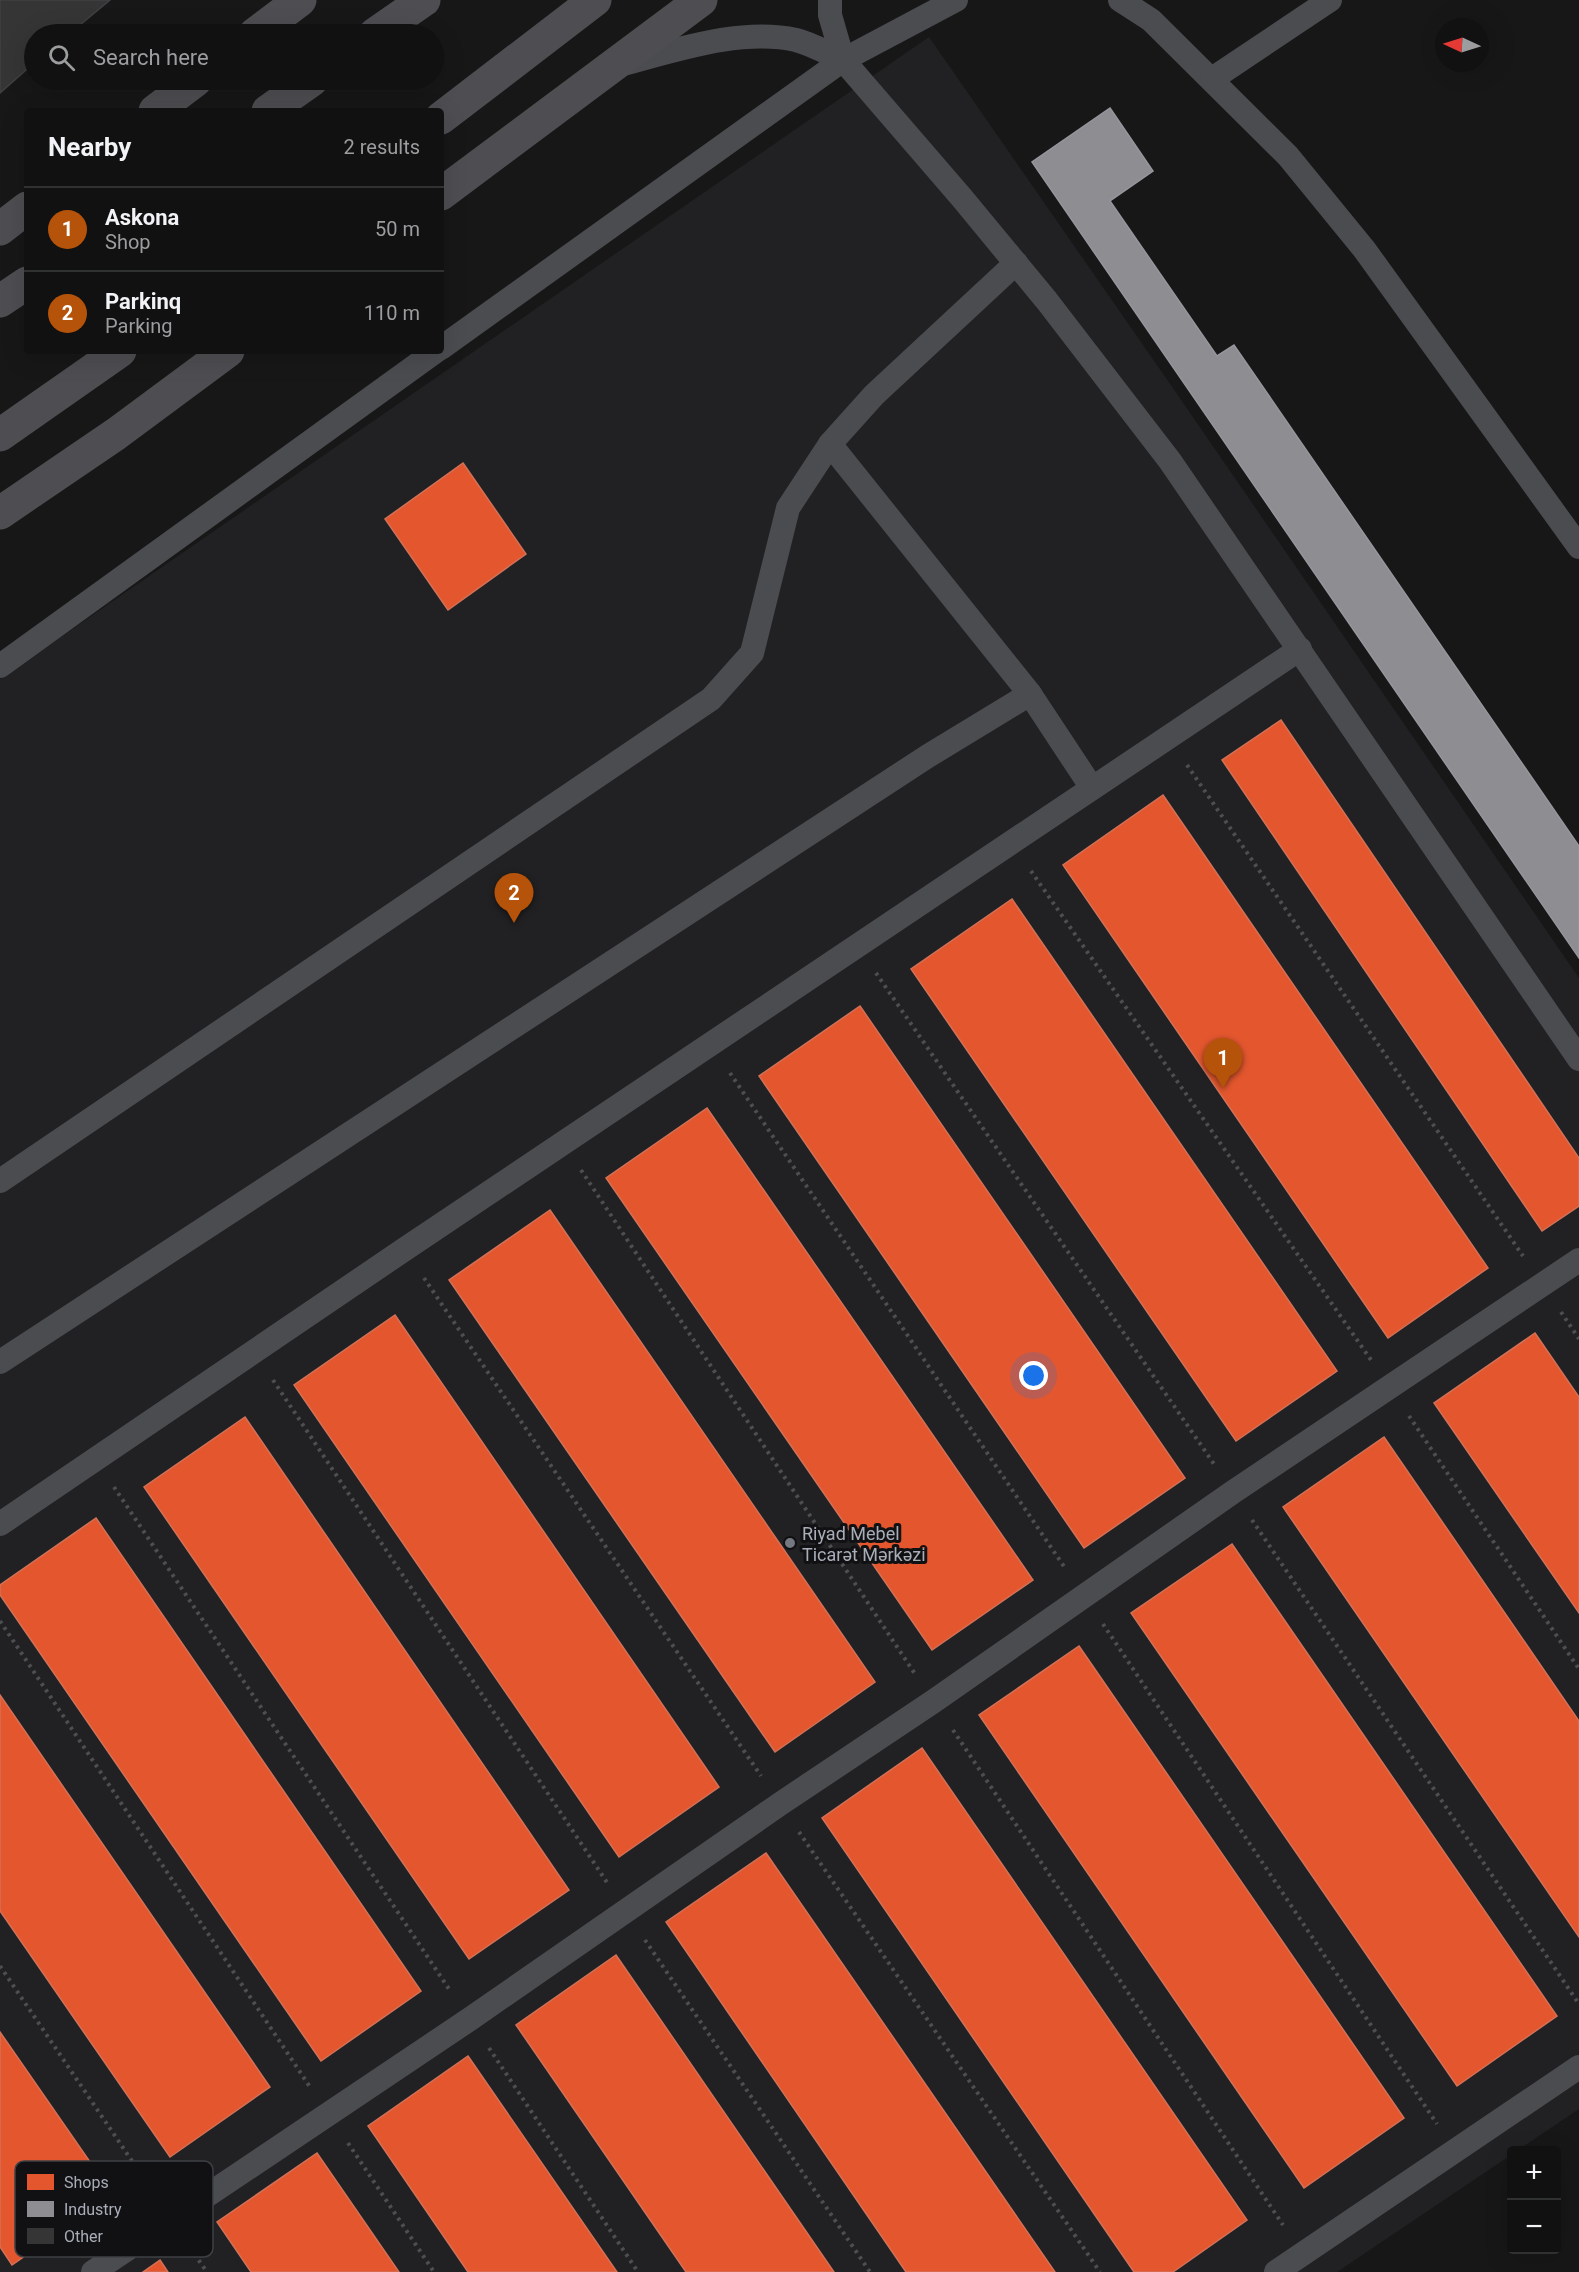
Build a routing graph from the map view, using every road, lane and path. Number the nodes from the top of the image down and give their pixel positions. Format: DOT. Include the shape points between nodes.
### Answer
graph roads {
  1 [pos="300,0"];
  2 [pos="424,0"];
  3 [pos="595,0"];
  4 [pos="701,0"];
  5 [pos="830,0"];
  6 [pos="956,0"];
  7 [pos="1120,0"];
  8 [pos="1330,0"];
  9 [pos="268,24"];
  10 [pos="389,24"];
  11 [pos="843,60"];
  12 [pos="615,66"];
  13 [pos="1212,78"];
  14 [pos="183,90"];
  15 [pos="298,90"];
  16 [pos="159,108"];
  17 [pos="272,108"];
  18 [pos="444,116"];
  19 [pos="444,192"];
  20 [pos="1016,263"];
  21 [pos="24,285"];
  22 [pos="0,301"];
  23 [pos="444,346"];
  24 [pos="116,354"];
  25 [pos="224,354"];
  26 [pos="432,354"];
  27 [pos="0,435"];
  28 [pos="830,444"];
  29 [pos="0,513"];
  30 [pos="1579,547"];
  31 [pos="1300,649"];
  32 [pos="0,666"];
  33 [pos="1029,694"];
  34 [pos="1168,737"];
  35 [pos="1092,788"];
  36 [pos="1011,842"];
  37 [pos="1579,1059"];
  38 [pos="0,1181"];
  39 [pos="405,1250"];
  40 [pos="1579,1260"];
  41 [pos="1543,1285"];
  42 [pos="1579,1339"];
  43 [pos="254,1352"];
  44 [pos="0,1362"];
  45 [pos="1389,1387"];
  46 [pos="96,1459"];
  47 [pos="0,1524"];
  48 [pos="0,1621"];
  49 [pos="1579,1669"];
  50 [pos="780,1804"];
  51 [pos="626,1910"];
  52 [pos="0,1966"];
  53 [pos="470,2019"];
  54 [pos="1579,2067"];
  55 [pos="328,2114"];
  56 [pos="132,2161"];
  57 [pos="213,2192"];
  58 [pos="116,2257"];
  59 [pos="197,2257"];
  60 [pos="93,2272"];
  61 [pos="207,2272"];
  62 [pos="434,2272"];
  63 [pos="638,2272"];
  64 [pos="870,2272"];
  65 [pos="1100,2272"];
  66 [pos="1276,2272"];
  1 -- 9 [label="highway"];
  2 -- 10 [label="highway"];
  3 -- 18 [label="highway"];
  4 -- 12 [label="highway"];
  5 -- 11 [label="lane" via="830,15"];
  6 -- 11 [label="lane"];
  7 -- 13 [label="lane" via="1151,20"];
  8 -- 13 [label="lane"];
  11 -- 12 [label="lane" via="797,40 740,38 711,41"];
  11 -- 20 [label="lane"];
  11 -- 23 [label="lane"];
  12 -- 19 [label="highway"];
  13 -- 30 [label="lane" via="1288,156 1365,249"];
  14 -- 16 [label="highway"];
  15 -- 17 [label="highway"];
  20 -- 28 [label="lane" via="874,395"];
  20 -- 31 [label="lane" via="1170,461"];
  21 -- 22 [label="highway"];
  24 -- 27 [label="highway"];
  25 -- 29 [label="highway"];
  26 -- 32 [label="lane"];
  28 -- 33 [label="lane"];
  28 -- 38 [label="lane" via="788,508 752,653 711,699"];
  31 -- 34 [label="lane"];
  31 -- 37 [label="lane"];
  33 -- 35 [label="lane"];
  33 -- 44 [label="lane"];
  34 -- 35 [label="lane"];
  34 -- 41 [label="path"];
  35 -- 36 [label="lane"];
  36 -- 39 [label="lane"];
  36 -- 45 [label="path"];
  39 -- 43 [label="lane"];
  39 -- 50 [label="path"];
  40 -- 41 [label="lane"];
  41 -- 42 [label="path"];
  41 -- 45 [label="lane"];
  43 -- 46 [label="lane"];
  43 -- 51 [label="path"];
  45 -- 49 [label="path"];
  45 -- 50 [label="lane"];
  46 -- 47 [label="lane"];
  46 -- 53 [label="path"];
  48 -- 55 [label="path"];
  50 -- 51 [label="lane"];
  50 -- 65 [label="path"];
  51 -- 53 [label="lane"];
  51 -- 64 [label="path"];
  52 -- 56 [label="path"];
  53 -- 55 [label="lane"];
  53 -- 63 [label="path"];
  54 -- 66 [label="lane"];
  55 -- 57 [label="lane"];
  55 -- 62 [label="path"];
  58 -- 60 [label="lane"];
  59 -- 61 [label="path"];
}
